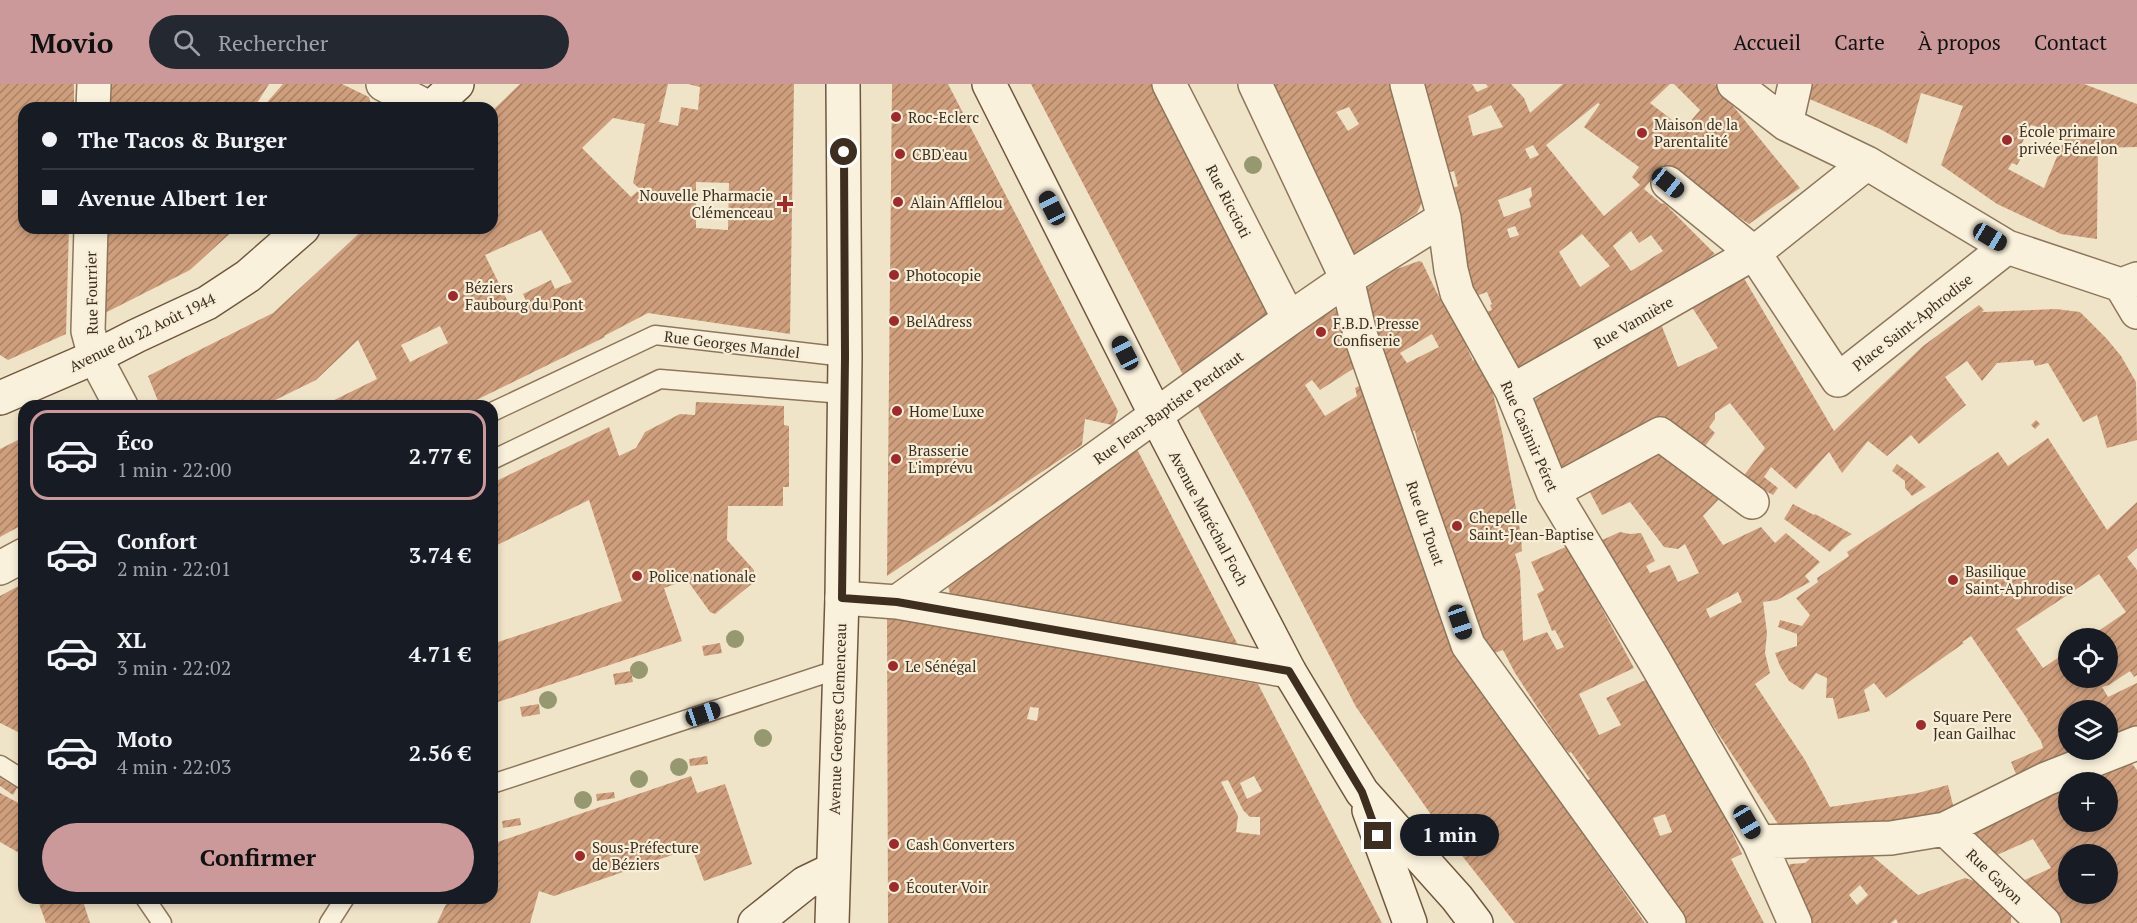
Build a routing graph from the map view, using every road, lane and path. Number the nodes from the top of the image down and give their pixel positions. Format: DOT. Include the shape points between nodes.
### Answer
graph roads {
  1 [pos="94,84"];
  2 [pos="383,84"];
  3 [pos="457,84"];
  4 [pos="843,84"];
  5 [pos="989,84"];
  6 [pos="1169,84"];
  7 [pos="1255,84"];
  8 [pos="1407,84"];
  9 [pos="1734,84"];
  10 [pos="1795,84"];
  11 [pos="93,102"];
  12 [pos="418,102"];
  13 [pos="437,102"];
  14 [pos="1786,124"];
  15 [pos="1867,163"];
  16 [pos="1668,183"];
  17 [pos="1444,219"];
  18 [pos="91,234"];
  19 [pos="296,234"];
  20 [pos="2007,247"];
  21 [pos="1754,253"];
  22 [pos="1347,279"];
  23 [pos="2129,282"];
  24 [pos="2137,312"];
  25 [pos="1288,319"];
  26 [pos="95,357"];
  27 [pos="845,357"];
  28 [pos="1512,391"];
  29 [pos="843,394"];
  30 [pos="1,396"];
  31 [pos="118,400"];
  32 [pos="498,409"];
  33 [pos="1156,415"];
  34 [pos="498,457"];
  35 [pos="1553,492"];
  36 [pos="1752,502"];
  37 [pos="18,558"];
  38 [pos="0,568"];
  39 [pos="842,598"];
  40 [pos="897,602"];
  41 [pos="839,669"];
  42 [pos="1289,671"];
  43 [pos="2137,742"];
  44 [pos="0,765"];
  45 [pos="18,776"];
  46 [pos="498,782"];
  47 [pos="1362,792"];
  48 [pos="1946,829"];
  49 [pos="1759,842"];
  50 [pos="832,870"];
  51 [pos="149,904"];
  52 [pos="341,904"];
  53 [pos="162,923"];
  54 [pos="329,923"];
  55 [pos="755,923"];
  56 [pos="832,923"];
  57 [pos="1410,923"];
  58 [pos="1476,923"];
  59 [pos="1669,923"];
  60 [pos="1795,923"];
  61 [pos="2044,923"];
  1 -- 11 [label="street"];
  2 -- 12 [label="street"];
  3 -- 13 [label="street"];
  4 -- 27 [label="street, Avenue Georges Clemenceau"];
  5 -- 33 [label="street, Avenue Maréchal Foch"];
  6 -- 25 [label="street, Rue Riccioti"];
  7 -- 22 [label="street, Rue du Touat"];
  8 -- 17 [label="street, Rue Casimir Péret"];
  9 -- 14 [label="street"];
  10 -- 14 [label="street"];
  14 -- 15 [label="street"];
  15 -- 20 [label="street"];
  15 -- 21 [label="street"];
  16 -- 21 [label="street"];
  17 -- 22 [label="street, Rue Jean-Baptiste Perdraut"];
  17 -- 28 [label="street, Rue Casimir Péret" via="1457,293"];
  18 -- 26 [label="street, Rue Fourrier" via="88,331"];
  19 -- 26 [label="street, Avenue du 22 Août 1944" via="248,276 207,303"];
  20 -- 21 [label="street, Place Saint-Aphrodise" via="1838,380"];
  20 -- 23 [label="street"];
  21 -- 28 [label="street, Rue Vannière"];
  22 -- 25 [label="street, Rue Jean-Baptiste Perdraut"];
  22 -- 59 [label="street, Rue du Touat" via="1360,334 1468,645"];
  23 -- 24 [label="street"];
  25 -- 33 [label="street, Rue Jean-Baptiste Perdraut"];
  26 -- 30 [label="street, Avenue du 22 Août 1944"];
  26 -- 31 [label="street, Rue Fourrier"];
  27 -- 29 [label="street, Avenue Georges Clemenceau"];
  27 -- 32 [label="lane, Rue Georges Mandel" via="655,335"];
  28 -- 35 [label="street, Rue Casimir Péret"];
  29 -- 34 [label="lane" via="660,380"];
  29 -- 39 [label="street, Avenue Georges Clemenceau"];
  33 -- 40 [label="street, Rue Jean-Baptiste Perdraut"];
  33 -- 42 [label="street, Avenue Maréchal Foch"];
  35 -- 36 [label="street" via="1660,434"];
  35 -- 49 [label="street, Rue Casimir Péret"];
  37 -- 38 [label="street"];
  39 -- 40 [label="street"];
  39 -- 41 [label="street, Avenue Georges Clemenceau"];
  40 -- 42 [label="street"];
  41 -- 46 [label="lane"];
  41 -- 50 [label="street, Avenue Georges Clemenceau"];
  42 -- 47 [label="street, Avenue Maréchal Foch"];
  43 -- 48 [label="street" via="2046,779"];
  44 -- 45 [label="lane"];
  47 -- 57 [label="street"];
  47 -- 58 [label="street, Avenue Maréchal Foch"];
  48 -- 49 [label="street" via="1891,838"];
  48 -- 61 [label="street, Rue Gayon"];
  49 -- 60 [label="street, Rue Casimir Péret"];
  50 -- 55 [label="street" via="806,883"];
  50 -- 56 [label="street, Avenue Georges Clemenceau"];
  51 -- 53 [label="lane"];
  52 -- 54 [label="lane"];
}
